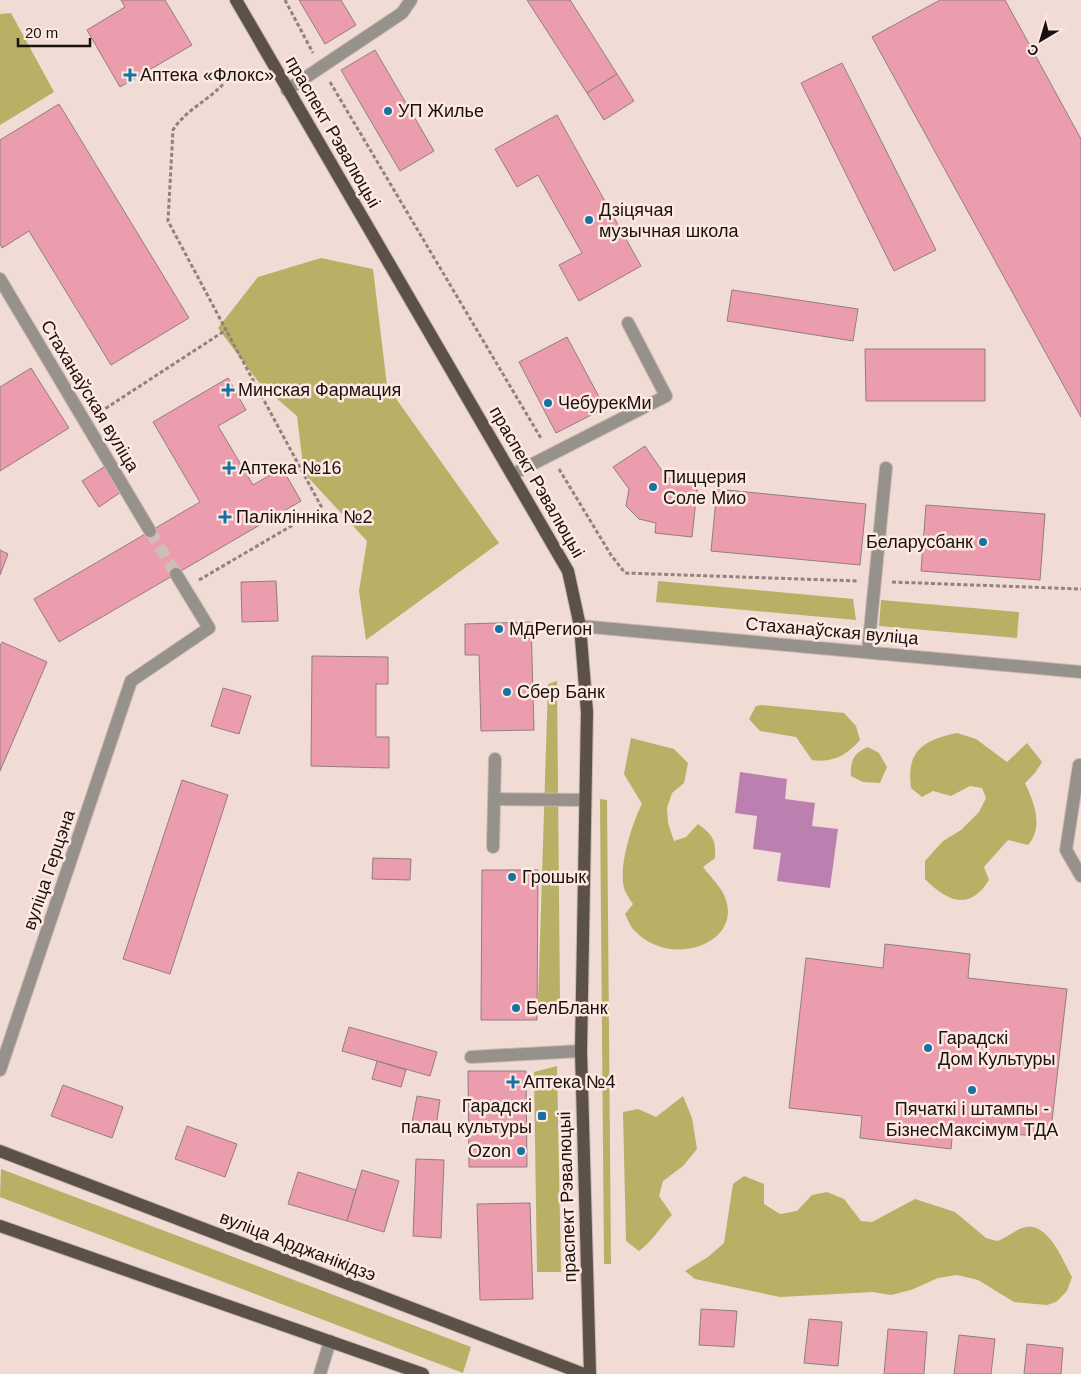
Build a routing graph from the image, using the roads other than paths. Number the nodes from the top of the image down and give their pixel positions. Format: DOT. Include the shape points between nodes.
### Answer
graph roads {
  1 [pos="236,0"];
  2 [pos="411,0"];
  3 [pos="287,90"];
  4 [pos="0,279"];
  5 [pos="628,323"];
  6 [pos="886,468"];
  7 [pos="513,474"];
  8 [pos="150,531"];
  9 [pos="176,574"];
  10 [pos="580,626"];
  11 [pos="868,652"];
  12 [pos="1081,672"];
  13 [pos="495,759"];
  14 [pos="1079,764"];
  15 [pos="495,800"];
  16 [pos="586,800"];
  17 [pos="493,847"];
  18 [pos="1081,876"];
  19 [pos="581,1051"];
  20 [pos="470,1057"];
  21 [pos="0,1070"];
  22 [pos="0,1151"];
  23 [pos="0,1226"];
  24 [pos="330,1342"];
  25 [pos="320,1374"];
  26 [pos="423,1374"];
  27 [pos="584,1374"];
  28 [pos="590,1374"];
  1 -- 3 [label="main road, праспект Рэвалюцыі"];
  2 -- 3 [label="street" via="402,13"];
  3 -- 7 [label="main road, праспект Рэвалюцыі"];
  4 -- 8 [label="street, Стаханаўская вуліца"];
  5 -- 7 [label="street" via="666,396"];
  6 -- 11 [label="street"];
  7 -- 10 [label="main road, праспект Рэвалюцыі" via="568,571"];
  9 -- 21 [label="street, вуліца Герцэна" via="209,628 131,681"];
  10 -- 11 [label="street, Стаханаўская вуліца"];
  10 -- 16 [label="main road, праспект Рэвалюцыі" via="587,712"];
  11 -- 12 [label="street, Стаханаўская вуліца"];
  13 -- 15 [label="street"];
  14 -- 18 [label="street" via="1066,850"];
  15 -- 16 [label="street"];
  15 -- 17 [label="street"];
  16 -- 19 [label="main road, праспект Рэвалюцыі"];
  19 -- 20 [label="street"];
  19 -- 28 [label="main road, праспект Рэвалюцыі"];
  22 -- 27 [label="main road, вуліца Арджанікідзэ"];
  23 -- 24 [label="main road"];
  24 -- 25 [label="street"];
  24 -- 26 [label="main road"];
}
